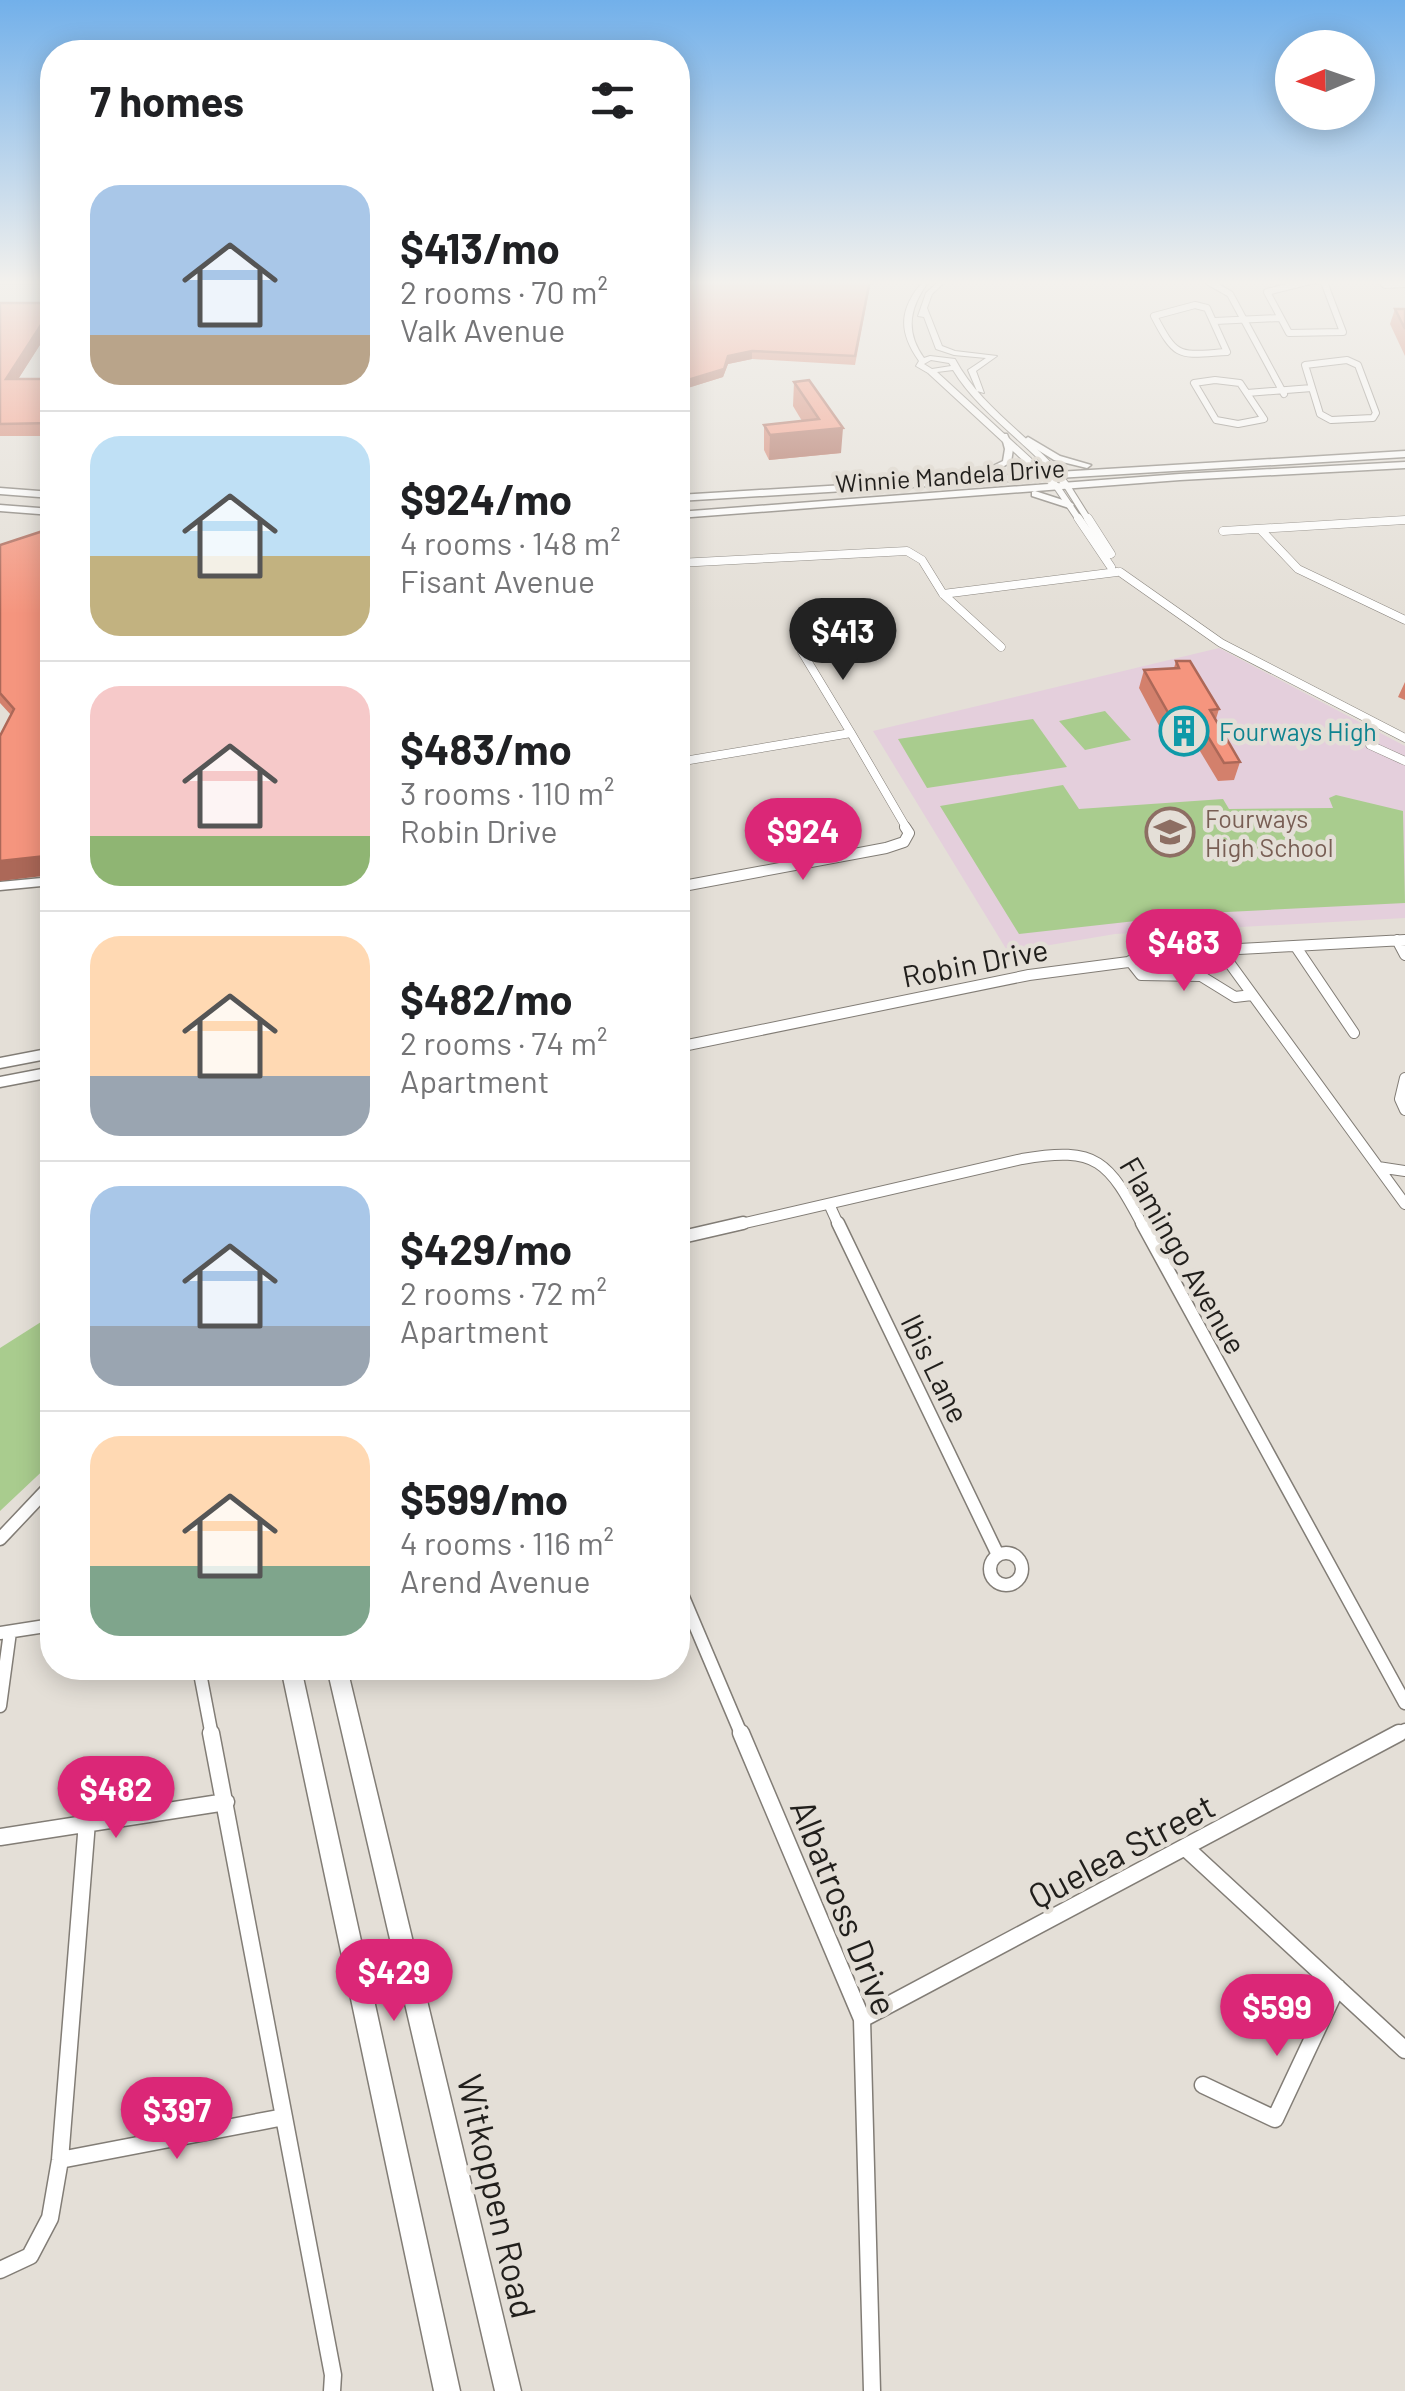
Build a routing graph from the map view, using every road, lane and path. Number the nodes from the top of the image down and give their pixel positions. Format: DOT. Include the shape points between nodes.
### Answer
graph roads {
  1 [pos="954,392"];
  2 [pos="976,392"];
  3 [pos="982,392"];
  4 [pos="1199,392"];
  5 [pos="1246,392"];
  6 [pos="1283,392"];
  7 [pos="1289,392"];
  8 [pos="1314,392"];
  9 [pos="1366,392"];
  10 [pos="1249,395"];
  11 [pos="988,404"];
  12 [pos="1004,436"];
  13 [pos="1028,440"];
  14 [pos="1405,454"];
  15 [pos="1405,465"];
  16 [pos="1150,466"];
  17 [pos="1059,473"];
  18 [pos="1045,474"];
  19 [pos="966,480"];
  20 [pos="1126,480"];
  21 [pos="1062,487"];
  22 [pos="0,491"];
  23 [pos="990,492"];
  24 [pos="40,494"];
  25 [pos="690,497"];
  26 [pos="1074,507"];
  27 [pos="0,508"];
  28 [pos="40,511"];
  29 [pos="690,514"];
  30 [pos="1405,520"];
  31 [pos="1090,529"];
  32 [pos="1260,529"];
  33 [pos="1223,531"];
  34 [pos="690,562"];
  35 [pos="1115,569"];
  36 [pos="942,594"];
  37 [pos="1405,620"];
  38 [pos="1001,648"];
  39 [pos="802,652"];
  40 [pos="1378,724"];
  41 [pos="851,734"];
  42 [pos="1405,738"];
  43 [pos="1405,759"];
  44 [pos="690,760"];
  45 [pos="40,882"];
  46 [pos="690,885"];
  47 [pos="0,886"];
  48 [pos="40,891"];
  49 [pos="0,894"];
  50 [pos="1401,940"];
  51 [pos="1296,947"];
  52 [pos="1220,950"];
  53 [pos="1405,955"];
  54 [pos="1130,961"];
  55 [pos="1252,995"];
  56 [pos="1354,1033"];
  57 [pos="690,1044"];
  58 [pos="40,1055"];
  59 [pos="0,1063"];
  60 [pos="40,1075"];
  61 [pos="1405,1078"];
  62 [pos="0,1082"];
  63 [pos="1405,1110"];
  64 [pos="1378,1167"];
  65 [pos="1405,1170"];
  66 [pos="829,1204"];
  67 [pos="1405,1204"];
  68 [pos="690,1235"];
  69 [pos="40,1497"];
  70 [pos="0,1539"];
  71 [pos="998,1555"];
  72 [pos="690,1613"];
  73 [pos="40,1627"];
  74 [pos="5,1633"];
  75 [pos="201,1680"];
  76 [pos="295,1680"];
  77 [pos="341,1680"];
  78 [pos="1405,1704"];
  79 [pos="0,1706"];
  80 [pos="1405,1730"];
  81 [pos="226,1802"];
  82 [pos="88,1822"];
  83 [pos="0,1838"];
  84 [pos="1188,1850"];
  85 [pos="1337,1987"];
  86 [pos="862,2019"];
  87 [pos="1405,2050"];
  88 [pos="1204,2085"];
  89 [pos="284,2117"];
  90 [pos="60,2160"];
  91 [pos="0,2270"];
  92 [pos="332,2391"];
  93 [pos="446,2391"];
  94 [pos="508,2391"];
  95 [pos="872,2391"];
  1 -- 12 [label="street"];
  2 -- 11 [label="street"];
  3 -- 11 [label="street"];
  4 -- 10 [label="street" via="1221,423 1262,421"];
  5 -- 10 [label="street"];
  6 -- 7 [label="street"];
  6 -- 10 [label="street"];
  8 -- 9 [label="street" via="1325,418 1375,416"];
  11 -- 13 [label="street"];
  12 -- 18 [label="street"];
  12 -- 19 [label="main road" via="1006,462"];
  13 -- 16 [label="main road" via="1079,464"];
  13 -- 17 [label="street"];
  14 -- 16 [label="main road, Winnie Mandela Drive"];
  15 -- 20 [label="main road, Winnie Mandela Drive"];
  16 -- 17 [label="main road, Winnie Mandela Drive"];
  17 -- 18 [label="main road, Winnie Mandela Drive"];
  17 -- 21 [label="street"];
  18 -- 19 [label="main road, Winnie Mandela Drive"];
  18 -- 21 [label="street"];
  19 -- 25 [label="main road, Winnie Mandela Drive"];
  20 -- 21 [label="main road, Winnie Mandela Drive"];
  20 -- 26 [label="main road" via="1088,490"];
  21 -- 23 [label="main road, Winnie Mandela Drive"];
  21 -- 26 [label="street"];
  22 -- 24 [label="main road"];
  23 -- 26 [label="main road" via="1042,494"];
  23 -- 29 [label="main road, Winnie Mandela Drive"];
  26 -- 31 [label="street"];
  26 -- 31 [label="street" via="1086,514"];
  27 -- 28 [label="main road"];
  30 -- 32 [label="street"];
  31 -- 35 [label="street"];
  32 -- 33 [label="street"];
  32 -- 37 [label="street" via="1298,569"];
  34 -- 36 [label="street" via="896,550 922,560"];
  35 -- 36 [label="street"];
  35 -- 40 [label="street" via="1210,636"];
  36 -- 38 [label="street"];
  39 -- 41 [label="street"];
  40 -- 42 [label="street"];
  40 -- 43 [label="street" via="1363,728 1365,739 1386,756"];
  41 -- 44 [label="street"];
  41 -- 46 [label="street" via="901,816 907,838 886,848"];
  45 -- 47 [label="main road"];
  48 -- 49 [label="main road"];
  50 -- 51 [label="street, Robin Drive"];
  50 -- 53 [label="street"];
  51 -- 52 [label="street, Robin Drive"];
  51 -- 56 [label="street"];
  52 -- 54 [label="street, Robin Drive"];
  52 -- 55 [label="street"];
  54 -- 55 [label="street" via="1141,975 1204,975 1235,996"];
  54 -- 57 [label="street, Robin Drive"];
  55 -- 64 [label="street"];
  58 -- 59 [label="main road"];
  60 -- 62 [label="main road"];
  61 -- 63 [label="street"];
  64 -- 65 [label="street"];
  64 -- 67 [label="street"];
  66 -- 68 [label="street, Flamingo Avenue"];
  66 -- 71 [label="street, Ibis Lane"];
  66 -- 78 [label="street, Flamingo Avenue" via="1066,1152 1094,1156 1111,1168"];
  69 -- 70 [label="street"];
  72 -- 86 [label="street, Albatross Drive"];
  73 -- 74 [label="street"];
  74 -- 79 [label="street"];
  75 -- 81 [label="street"];
  76 -- 93 [label="main road"];
  77 -- 94 [label="main road, Witkoppen Road"];
  80 -- 84 [label="street, Quelea Street"];
  81 -- 82 [label="street"];
  81 -- 89 [label="street"];
  82 -- 83 [label="street"];
  82 -- 90 [label="street"];
  84 -- 85 [label="street"];
  84 -- 86 [label="street, Quelea Street"];
  85 -- 87 [label="street"];
  85 -- 88 [label="street" via="1275,2119"];
  86 -- 95 [label="street, Albatross Drive"];
  89 -- 90 [label="street"];
  89 -- 92 [label="street"];
  90 -- 91 [label="street" via="39,2246 24,2262"];
}
